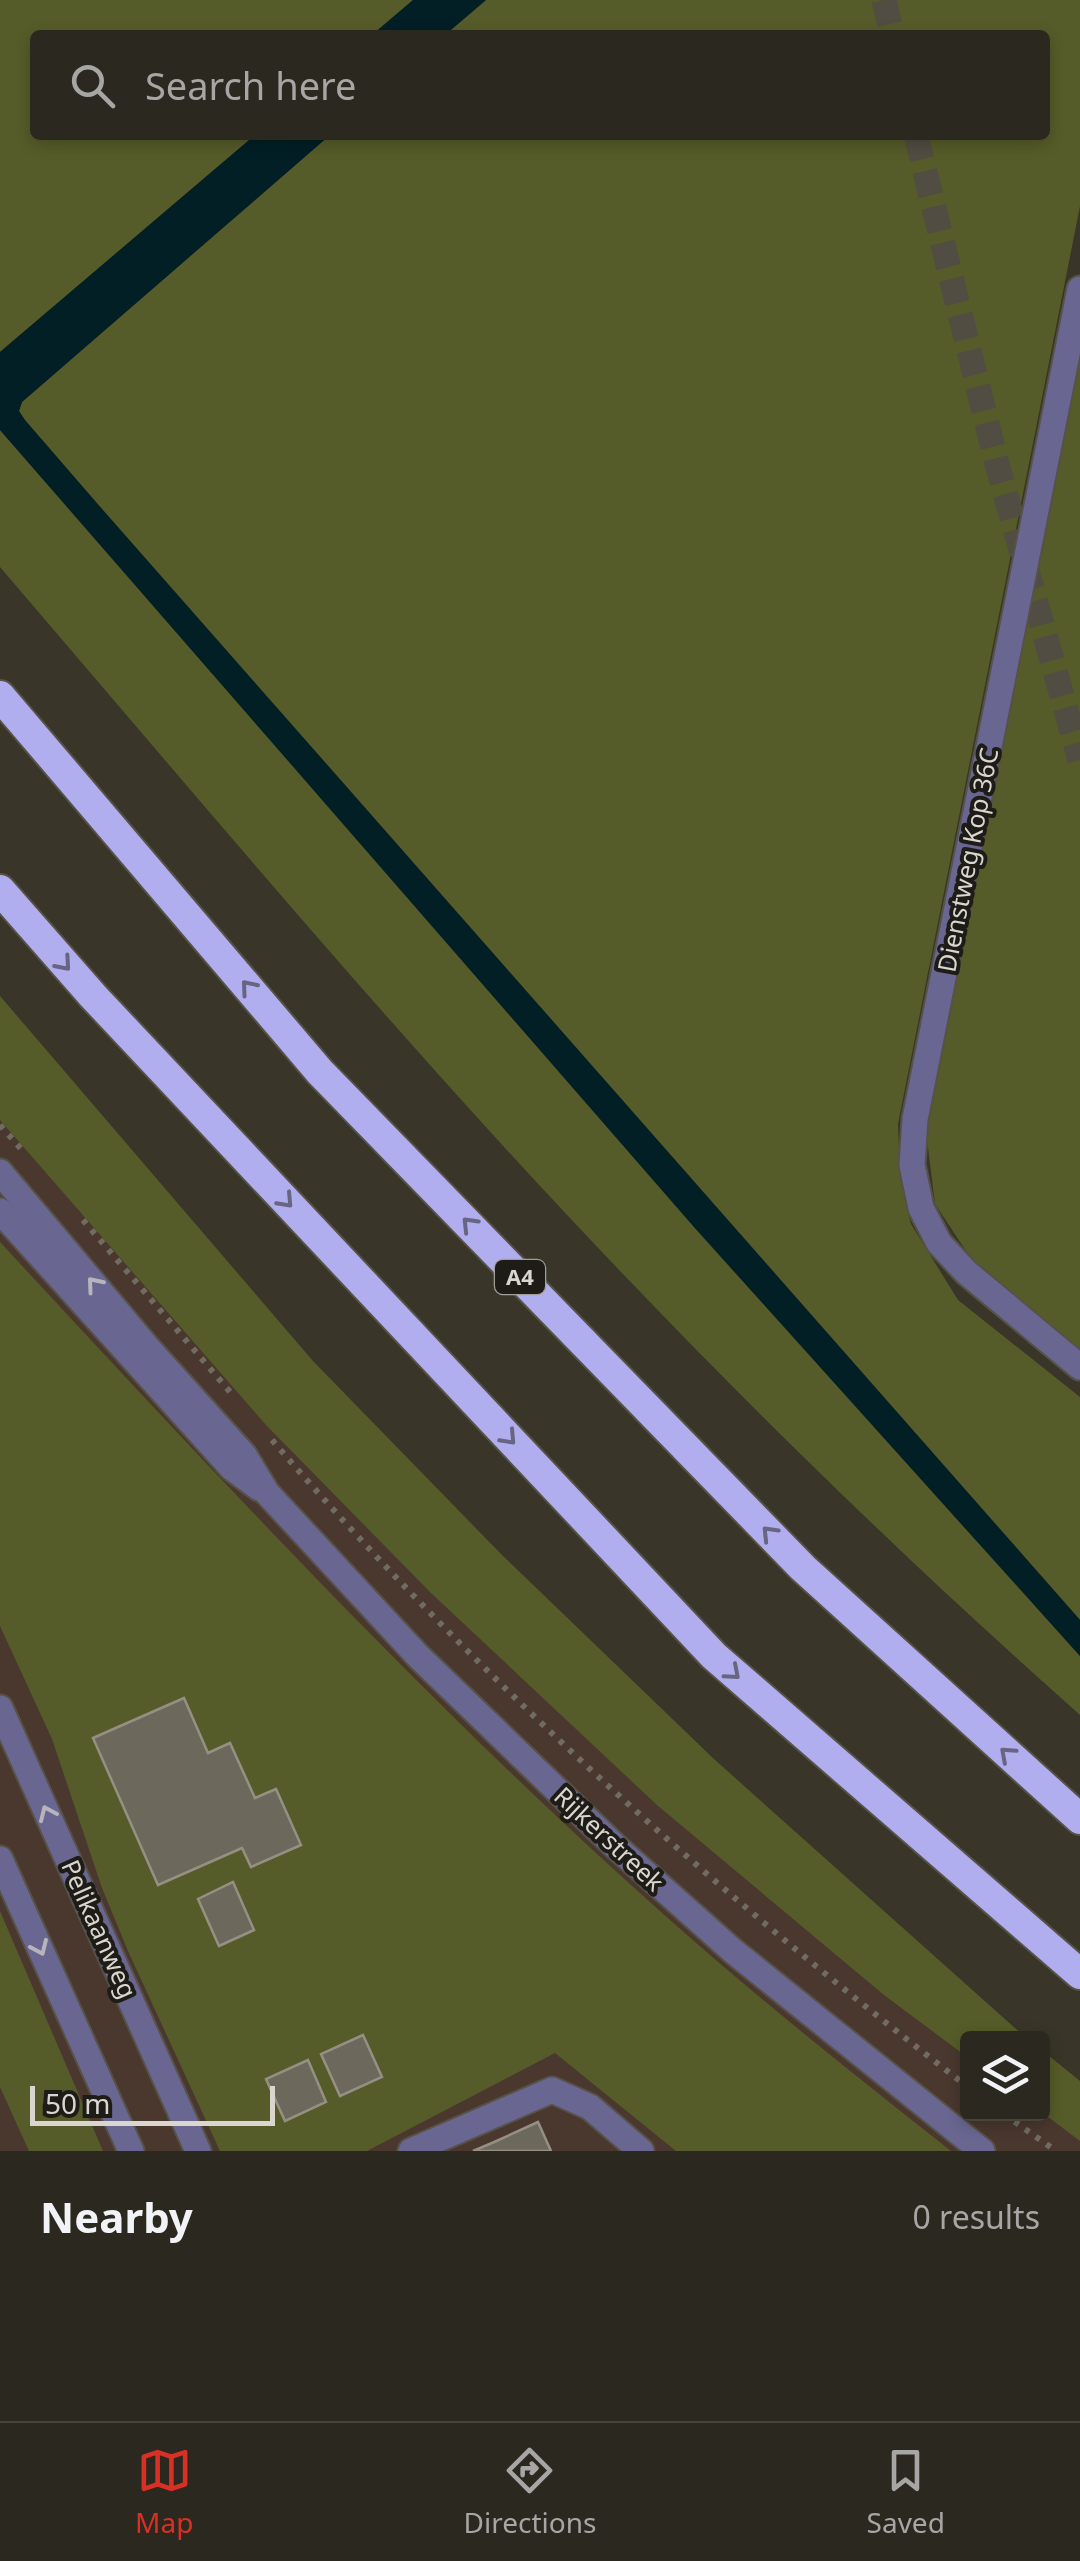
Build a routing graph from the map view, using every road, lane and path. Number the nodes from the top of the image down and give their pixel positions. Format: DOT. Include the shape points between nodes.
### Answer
graph roads {
  1 [pos="1080,289"];
  2 [pos="0,696"];
  3 [pos="0,890"];
  4 [pos="0,1125"];
  5 [pos="26,1155"];
  6 [pos="0,1172"];
  7 [pos="0,1211"];
  8 [pos="77,1214"];
  9 [pos="1080,1367"];
  10 [pos="242,1406"];
  11 [pos="268,1435"];
  12 [pos="267,1493"];
  13 [pos="0,1708"];
  14 [pos="11,1760"];
  15 [pos="1080,1819"];
  16 [pos="0,1859"];
  17 [pos="1080,1974"];
  18 [pos="960,2080"];
  19 [pos="1014,2121"];
  20 [pos="131,2151"];
  21 [pos="198,2151"];
  22 [pos="411,2151"];
  23 [pos="641,2151"];
  24 [pos="982,2151"];
  25 [pos="1056,2151"];
  1 -- 9 [label="street, Dienstweg Kop 36C" via="915,1119 912,1164 920,1208 939,1242"];
  15 -- 2 [label="highway, A4, one-way" via="803,1568 320,1072"];
  3 -- 17 [label="highway, one-way" via="714,1656"];
  4 -- 5 [label="path"];
  12 -- 6 [label="street, Rijkerstreek, one-way" via="244,1455"];
  7 -- 12 [label="street, Rijkerstreek" via="232,1468"];
  8 -- 10 [label="path"];
  11 -- 18 [label="path" via="532,1716 752,1914"];
  12 -- 24 [label="street, Rijkerstreek" via="418,1656 614,1844 733,1951"];
  13 -- 14 [label="street, Pelikaanweg"];
  21 -- 14 [label="street, Pelikaanweg, one-way"];
  16 -- 20 [label="street, one-way"];
  19 -- 25 [label="path"];
  22 -- 23 [label="street" via="552,2090 590,2107"];
}
